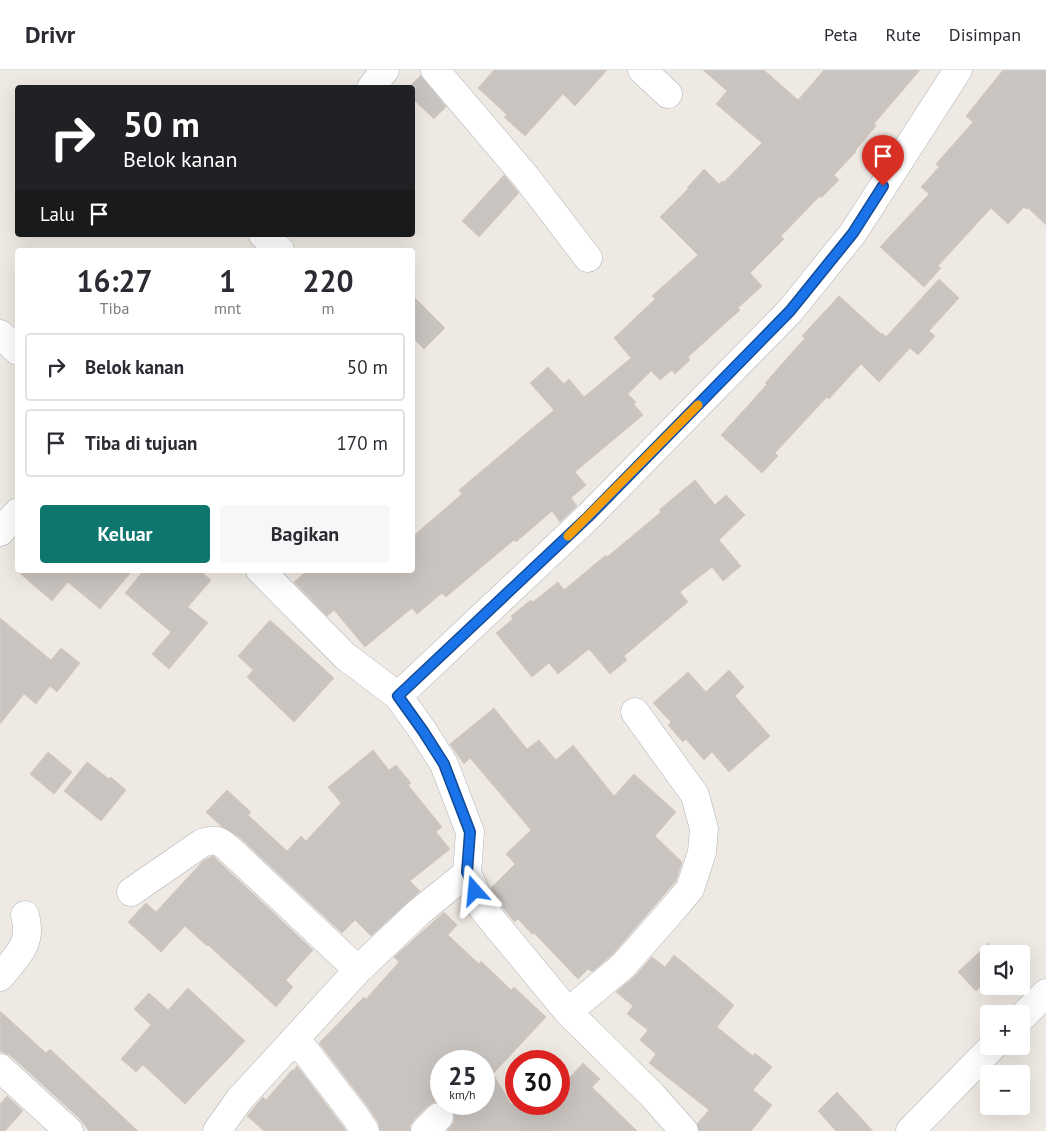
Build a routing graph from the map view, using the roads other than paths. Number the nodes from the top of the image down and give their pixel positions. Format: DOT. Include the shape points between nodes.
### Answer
graph roads {
  1 [pos="385,70"];
  2 [pos="435,70"];
  3 [pos="642,70"];
  4 [pos="958,70"];
  5 [pos="373,85"];
  6 [pos="668,94"];
  7 [pos="260,237"];
  8 [pos="264,237"];
  9 [pos="252,248"];
  10 [pos="278,248"];
  11 [pos="588,258"];
  12 [pos="0,334"];
  13 [pos="15,348"];
  14 [pos="15,515"];
  15 [pos="0,532"];
  16 [pos="263,573"];
  17 [pos="398,696"];
  18 [pos="634,712"];
  19 [pos="467,872"];
  20 [pos="131,892"];
  21 [pos="26,915"];
  22 [pos="358,970"];
  23 [pos="0,977"];
  24 [pos="1046,993"];
  25 [pos="1030,1009"];
  26 [pos="568,1012"];
  27 [pos="296,1039"];
  28 [pos="984,1055"];
  29 [pos="0,1068"];
  30 [pos="69,1131"];
  31 [pos="217,1131"];
  32 [pos="365,1131"];
  33 [pos="684,1131"];
  34 [pos="910,1131"];
  1 -- 5 [label="street"];
  2 -- 11 [label="street" via="526,177"];
  3 -- 6 [label="street"];
  4 -- 17 [label="street" via="853,233 790,311 588,517"];
  7 -- 9 [label="street"];
  8 -- 10 [label="street"];
  12 -- 13 [label="street"];
  14 -- 15 [label="street"];
  16 -- 17 [label="street" via="346,656"];
  17 -- 19 [label="street" via="444,764 470,832"];
  18 -- 26 [label="street" via="695,795 704,829 702,852 690,889 623,966"];
  19 -- 22 [label="street"];
  19 -- 26 [label="street" via="483,909"];
  20 -- 22 [label="street" via="202,843 221,842"];
  21 -- 23 [label="street" via="26,942"];
  22 -- 27 [label="street"];
  24 -- 25 [label="street"];
  26 -- 33 [label="street"];
  27 -- 31 [label="street" via="239,1100"];
  27 -- 32 [label="street"];
  28 -- 34 [label="street"];
  29 -- 30 [label="street"];
}
